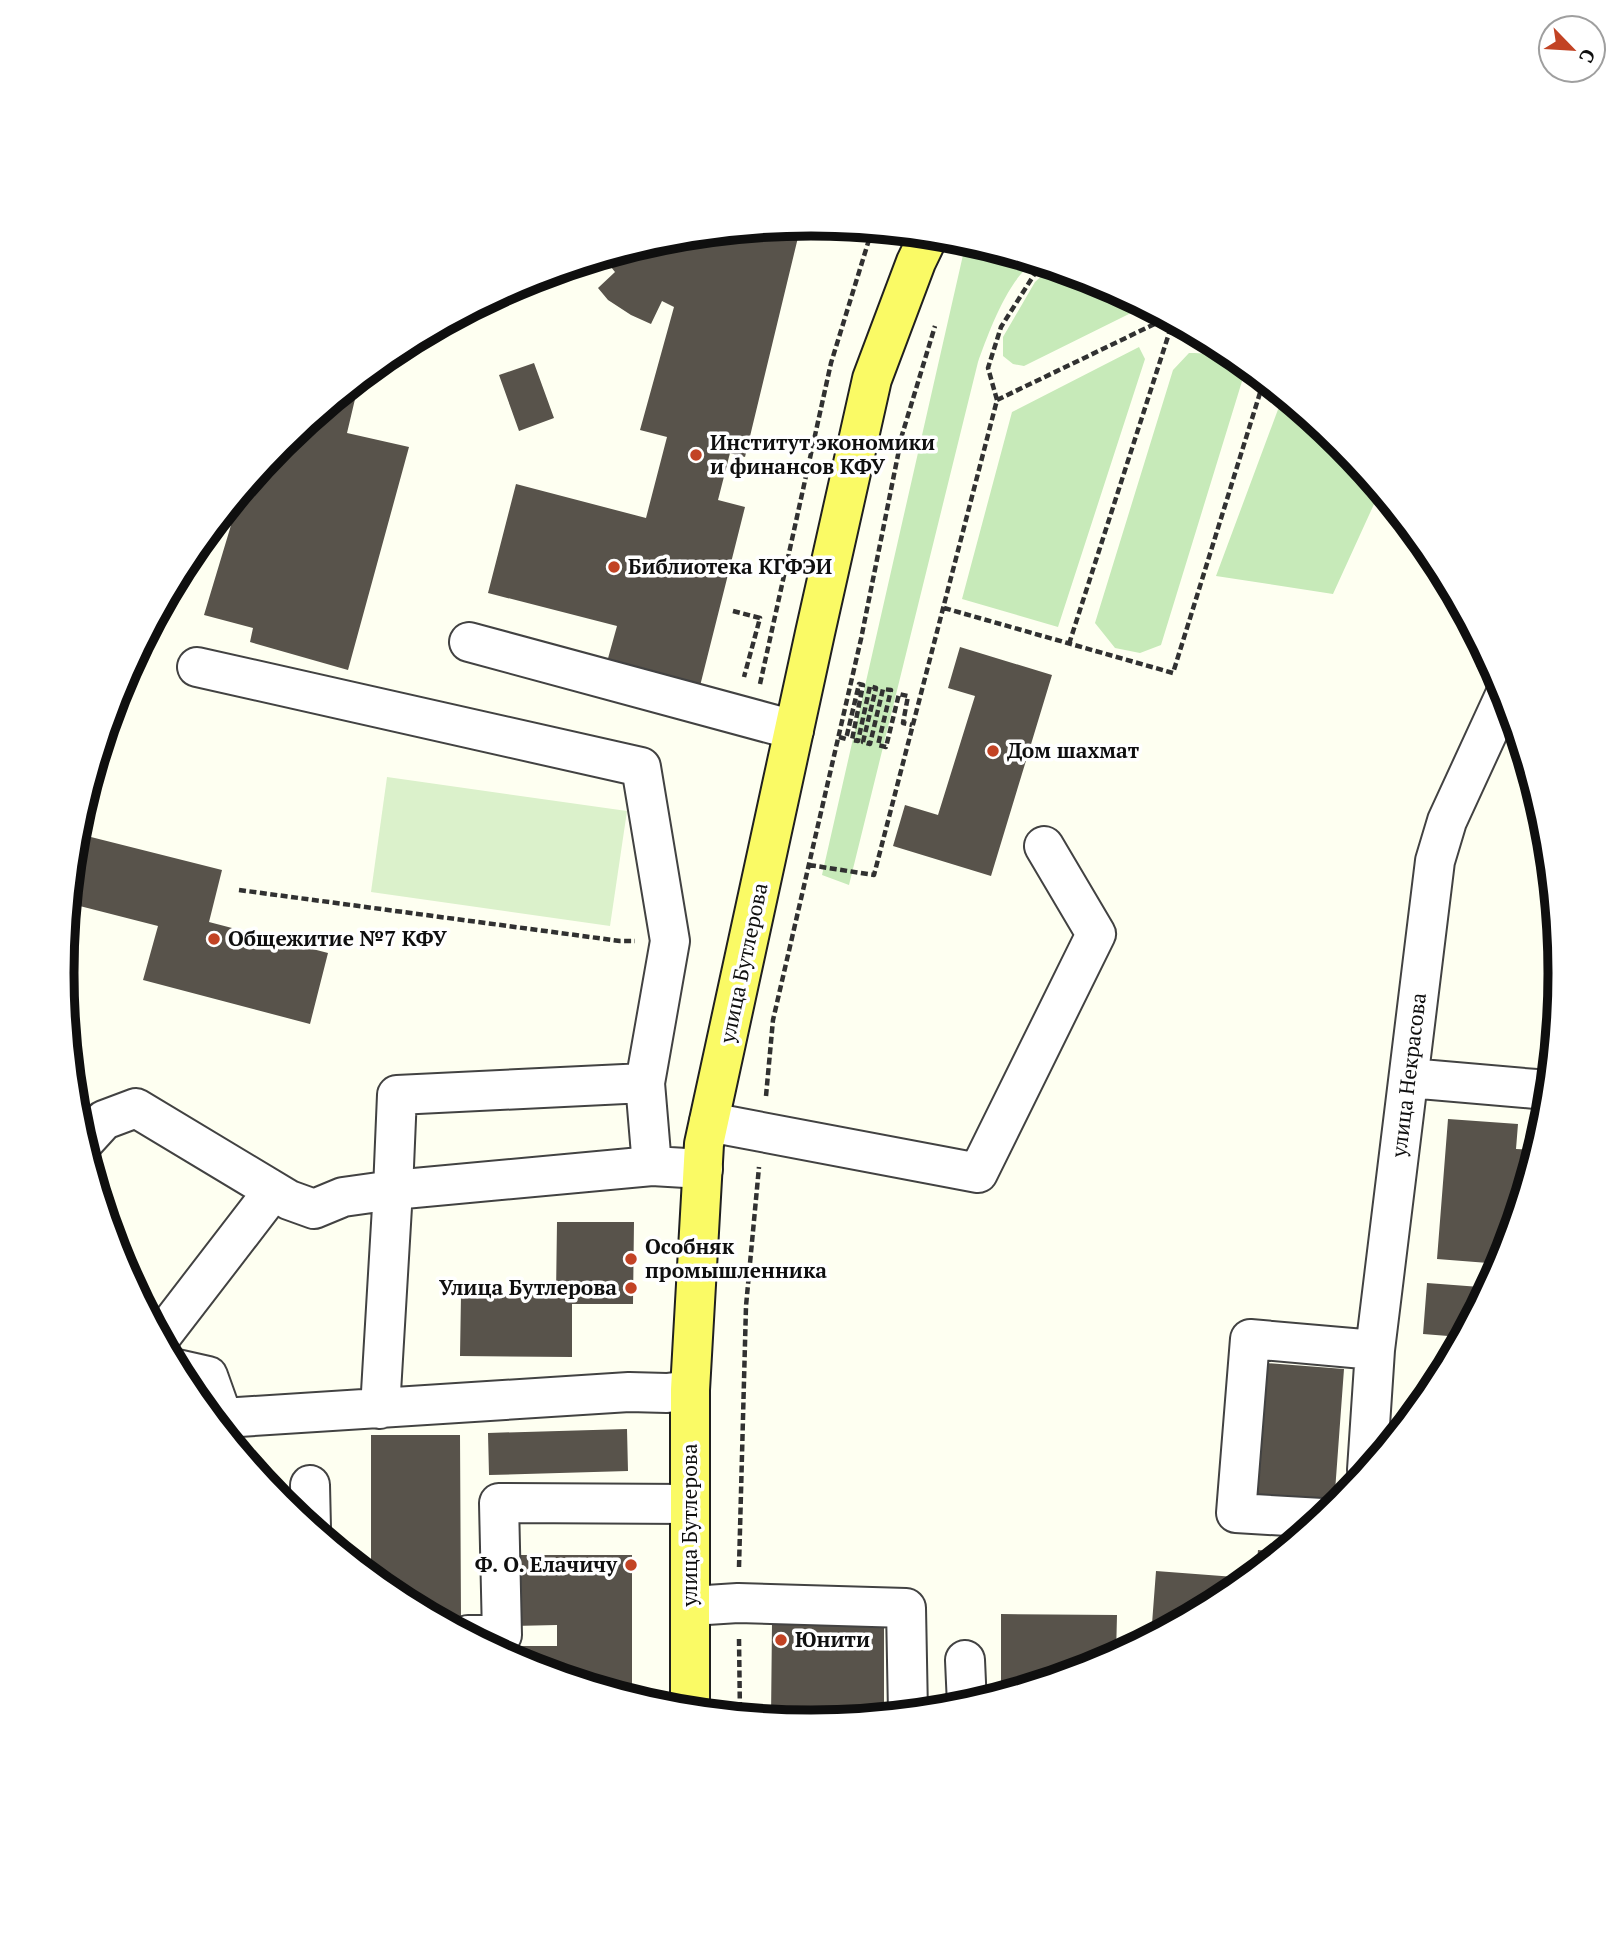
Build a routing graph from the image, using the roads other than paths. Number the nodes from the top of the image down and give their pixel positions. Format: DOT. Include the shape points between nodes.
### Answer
graph roads {
  1 [pos="925,245"];
  2 [pos="469,642"];
  3 [pos="197,667"];
  4 [pos="1498,710"];
  5 [pos="794,730"];
  6 [pos="1044,846"];
  7 [pos="1409,1078"];
  8 [pos="645,1083"];
  9 [pos="1538,1090"];
  10 [pos="709,1122"];
  11 [pos="92,1133"];
  12 [pos="652,1166"];
  13 [pos="703,1169"];
  14 [pos="393,1190"];
  15 [pos="273,1191"];
  16 [pos="166,1330"];
  17 [pos="1375,1350"];
  18 [pos="192,1372"];
  19 [pos="690,1391"];
  20 [pos="380,1409"];
  21 [pos="223,1417"];
  22 [pos="223,1418"];
  23 [pos="1368,1455"];
  24 [pos="310,1485"];
  25 [pos="690,1504"];
  26 [pos="311,1514"];
  27 [pos="1307,1517"];
  28 [pos="691,1606"];
  29 [pos="487,1635"];
  30 [pos="965,1660"];
  31 [pos="966,1693"];
  32 [pos="690,1700"];
  33 [pos="908,1704"];
  1 -- 5 [label="main road, улица Бутлерова" via="872,379"];
  2 -- 5 [label="street"];
  3 -- 8 [label="street" via="641,767 670,941"];
  4 -- 7 [label="street, улица Некрасова" via="1447,821 1435,861"];
  5 -- 10 [label="main road, улица Бутлерова"];
  6 -- 10 [label="street" via="1096,934 978,1173"];
  7 -- 9 [label="street"];
  7 -- 17 [label="street, улица Некрасова"];
  8 -- 12 [label="street"];
  8 -- 14 [label="street" via="397,1095"];
  10 -- 13 [label="main road, улица Бутлерова"];
  11 -- 15 [label="street" via="104,1120 136,1108"];
  12 -- 13 [label="street"];
  12 -- 14 [label="street"];
  13 -- 19 [label="main road, улица Бутлерова"];
  14 -- 15 [label="street" via="343,1197 314,1209"];
  14 -- 20 [label="street"];
  15 -- 16 [label="street"];
  17 -- 23 [label="street, улица Некрасова"];
  17 -- 27 [label="street" via="1250,1339 1236,1513"];
  18 -- 21 [label="street" via="208,1376"];
  19 -- 20 [label="street"];
  19 -- 25 [label="main road, улица Бутлерова"];
  20 -- 22 [label="street"];
  24 -- 26 [label="street"];
  25 -- 28 [label="main road, улица Бутлерова"];
  25 -- 29 [label="street" via="499,1503 502,1635"];
  28 -- 32 [label="main road, улица Бутлерова"];
  28 -- 33 [label="street" via="906,1608"];
  30 -- 31 [label="street"];
}
